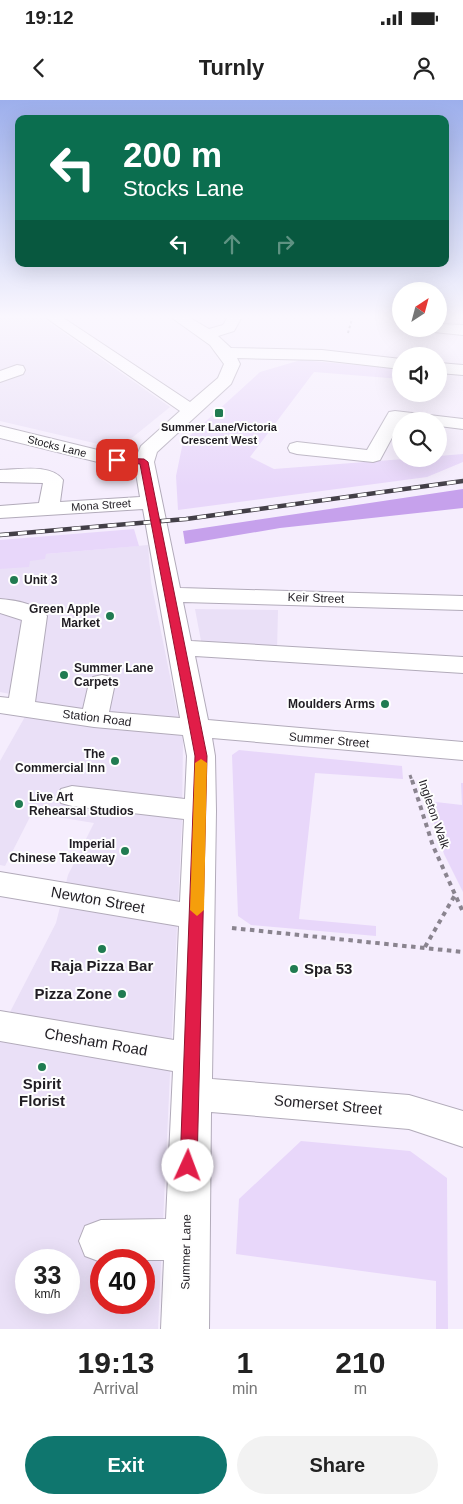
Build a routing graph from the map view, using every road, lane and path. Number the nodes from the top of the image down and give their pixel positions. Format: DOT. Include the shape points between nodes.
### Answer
graph roads {
  1 [pos="134,372"];
  2 [pos="228,372"];
  3 [pos="192,411"];
  4 [pos="392,420"];
  5 [pos="447,422"];
  6 [pos="463,424"];
  7 [pos="0,432"];
  8 [pos="297,448"];
  9 [pos="144,462"];
  10 [pos="0,476"];
  11 [pos="152,502"];
  12 [pos="49,509"];
  13 [pos="0,512"];
  14 [pos="170,595"];
  15 [pos="463,603"];
  16 [pos="0,606"];
  17 [pos="180,648"];
  18 [pos="463,665"];
  19 [pos="102,683"];
  20 [pos="10,707"];
  21 [pos="94,719"];
  22 [pos="195,728"];
  23 [pos="408,747"];
  24 [pos="463,751"];
  25 [pos="72,796"];
  26 [pos="200,811"];
  27 [pos="0,884"];
  28 [pos="455,895"];
  29 [pos="463,912"];
  30 [pos="196,918"];
  31 [pos="425,948"];
  32 [pos="463,952"];
  33 [pos="0,1026"];
  34 [pos="192,1076"];
  35 [pos="463,1129"];
  36 [pos="186,1239"];
  37 [pos="101,1241"];
  38 [pos="185,1329"];
  1 -- 3 [label="street"];
  2 -- 3 [label="street" via="225,380"];
  3 -- 9 [label="street" via="148,450"];
  4 -- 8 [label="street" via="373,456"];
  5 -- 6 [label="street"];
  7 -- 9 [label="street, Stocks Lane" via="106,458"];
  9 -- 11 [label="street, Summer Lane"];
  10 -- 12 [label="street" via="42,475 53,480"];
  11 -- 12 [label="street, Mona Street"];
  11 -- 14 [label="street, Summer Lane"];
  12 -- 13 [label="street, Mona Street"];
  14 -- 15 [label="street, Keir Street"];
  14 -- 17 [label="street, Summer Lane"];
  16 -- 20 [label="street" via="35,616"];
  17 -- 18 [label="street"];
  17 -- 22 [label="street, Summer Lane"];
  19 -- 21 [label="street"];
  20 -- 21 [label="street, Station Road"];
  21 -- 22 [label="street, Station Road"];
  22 -- 23 [label="street, Summer Street"];
  22 -- 26 [label="street, Summer Lane" via="201,756"];
  23 -- 24 [label="street, Summer Street"];
  23 -- 28 [label="path, Ingleton Walk" via="410,778 433,846"];
  25 -- 26 [label="street"];
  26 -- 30 [label="street, Summer Lane"];
  27 -- 30 [label="street, Newton Street"];
  28 -- 29 [label="path, Ingleton Walk"];
  28 -- 31 [label="path"];
  30 -- 31 [label="path" via="235,928"];
  30 -- 34 [label="street, Summer Lane"];
  31 -- 32 [label="path"];
  33 -- 34 [label="street, Chesham Road"];
  34 -- 35 [label="street, Somerset Street" via="409,1112"];
  34 -- 36 [label="street, Summer Lane"];
  36 -- 37 [label="street"];
  36 -- 38 [label="street, Summer Lane"];
}
